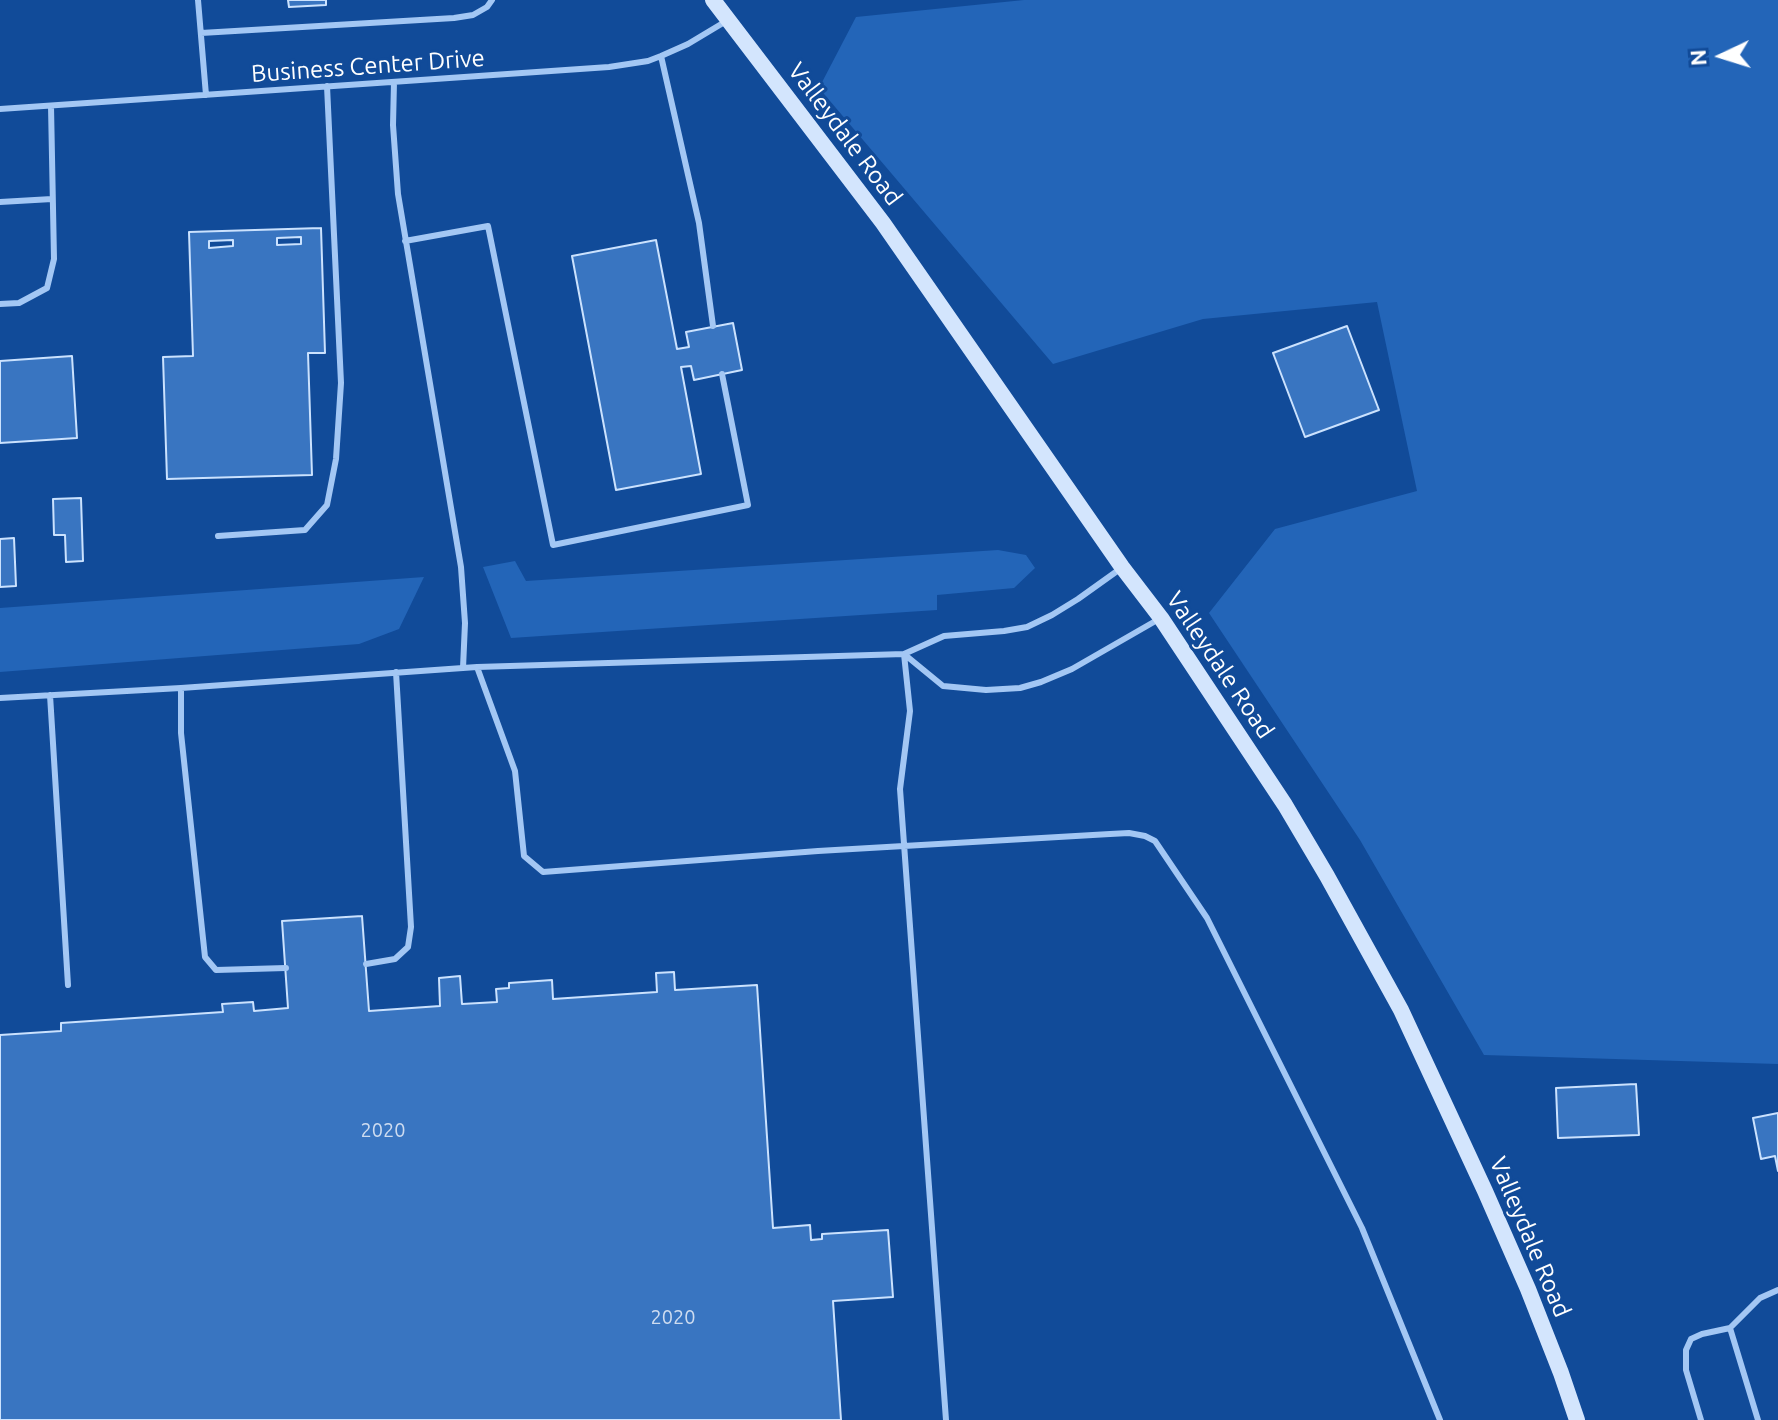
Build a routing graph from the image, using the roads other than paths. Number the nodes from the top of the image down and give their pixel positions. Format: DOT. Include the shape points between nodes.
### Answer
graph roads {
  1 [pos="198,0"];
  2 [pos="492,0"];
  3 [pos="713,0"];
  4 [pos="728,20"];
  5 [pos="201,33"];
  6 [pos="661,56"];
  7 [pos="394,82"];
  8 [pos="327,86"];
  9 [pos="206,95"];
  10 [pos="51,106"];
  11 [pos="0,109"];
  12 [pos="52,199"];
  13 [pos="0,202"];
  14 [pos="405,241"];
  15 [pos="0,304"];
  16 [pos="713,326"];
  17 [pos="722,374"];
  18 [pos="218,536"];
  19 [pos="1122,567"];
  20 [pos="1161,618"];
  21 [pos="904,654"];
  22 [pos="477,667"];
  23 [pos="463,668"];
  24 [pos="396,672"];
  25 [pos="181,688"];
  26 [pos="50,695"];
  27 [pos="0,698"];
  28 [pos="904,846"];
  29 [pos="366,964"];
  30 [pos="286,968"];
  31 [pos="68,985"];
  32 [pos="1778,1290"];
  33 [pos="1730,1328"];
  34 [pos="946,1420"];
  35 [pos="1440,1420"];
  36 [pos="1577,1420"];
  37 [pos="1701,1420"];
  38 [pos="1758,1420"];
  1 -- 5 [label="lane"];
  2 -- 5 [label="lane" via="473,15 454,18"];
  3 -- 4 [label="main road, Valleydale Road"];
  4 -- 6 [label="lane, Business Center Drive"];
  4 -- 19 [label="main road, Valleydale Road" via="883,223"];
  5 -- 9 [label="lane"];
  6 -- 7 [label="lane, Business Center Drive" via="609,67"];
  6 -- 16 [label="lane" via="699,223"];
  7 -- 8 [label="lane, Business Center Drive"];
  7 -- 14 [label="lane"];
  8 -- 9 [label="lane, Business Center Drive"];
  8 -- 18 [label="lane" via="341,383 327,505 305,530"];
  9 -- 10 [label="lane, Business Center Drive"];
  10 -- 11 [label="lane, Business Center Drive"];
  10 -- 12 [label="lane"];
  12 -- 13 [label="lane"];
  12 -- 15 [label="lane" via="54,259 47,288 19,303"];
  14 -- 17 [label="lane" via="488,226 553,545 748,505"];
  14 -- 23 [label="lane" via="461,567"];
  19 -- 20 [label="main road, Valleydale Road"];
  19 -- 21 [label="lane" via="1027,627 944,636"];
  20 -- 21 [label="lane" via="1072,669 1020,688 943,686"];
  20 -- 36 [label="main road, Valleydale Road" via="1285,805 1401,1010 1522,1275"];
  21 -- 22 [label="lane"];
  21 -- 28 [label="lane" via="910,711 900,789"];
  22 -- 23 [label="lane"];
  22 -- 28 [label="lane" via="515,771 524,856 543,872"];
  23 -- 24 [label="lane"];
  24 -- 25 [label="lane"];
  24 -- 29 [label="lane" via="411,927 408,947 395,959"];
  25 -- 26 [label="lane"];
  25 -- 30 [label="lane" via="205,957 216,970"];
  26 -- 27 [label="lane"];
  26 -- 31 [label="lane"];
  28 -- 34 [label="lane"];
  28 -- 35 [label="lane" via="1129,833 1155,841 1207,918 1362,1228"];
  32 -- 33 [label="lane" via="1760,1298"];
  33 -- 37 [label="lane" via="1691,1339 1686,1350 1686,1370"];
  33 -- 38 [label="lane"];
}
